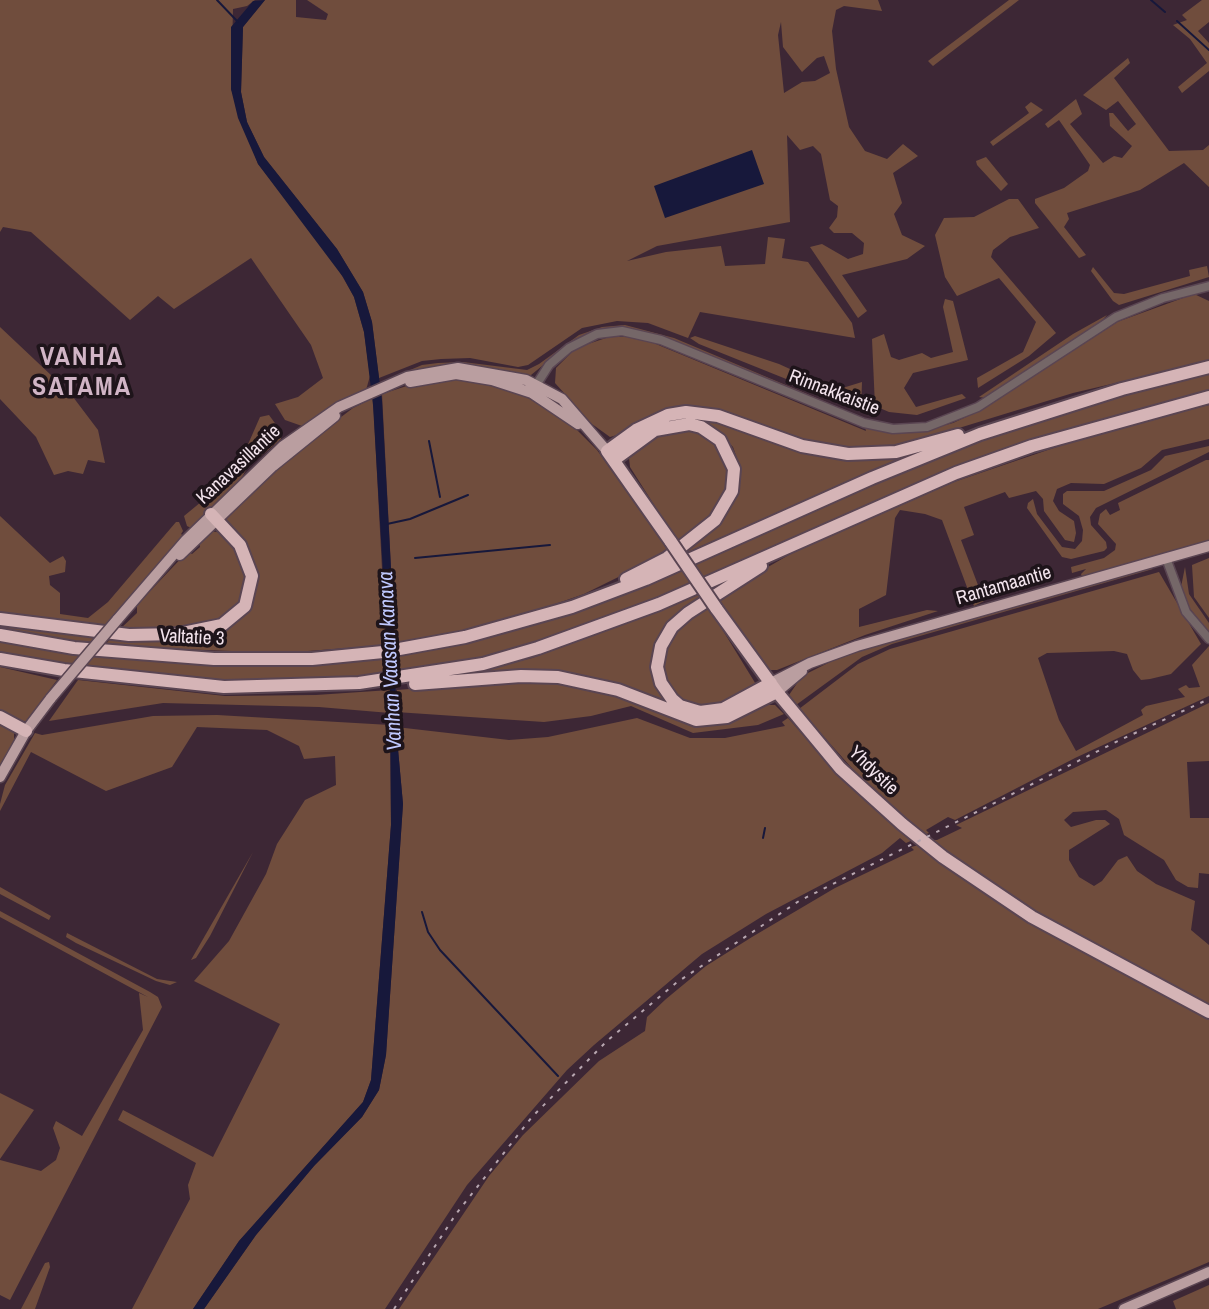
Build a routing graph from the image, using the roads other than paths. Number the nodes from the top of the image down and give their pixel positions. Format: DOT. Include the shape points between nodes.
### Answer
graph roads {
  1 [pos="1208,288"];
  2 [pos="1209,367"];
  3 [pos="534,389"];
  4 [pos="1209,397"];
  5 [pos="980,434"];
  6 [pos="610,455"];
  7 [pos="214,517"];
  8 [pos="1209,546"];
  9 [pos="782,549"];
  10 [pos="1166,558"];
  11 [pos="572,607"];
  12 [pos="0,619"];
  13 [pos="0,635"];
  14 [pos="1209,639"];
  15 [pos="0,659"];
  16 [pos="399,682"];
  17 [pos="774,687"];
  18 [pos="0,716"];
  19 [pos="26,731"];
  20 [pos="0,777"];
  21 [pos="1209,1012"];
  22 [pos="1209,1272"];
  23 [pos="1124,1309"];
  1 -- 3 [label="street, Rinnakkaistie" via="1163,298 1116,317 972,410 927,427 893,429 864,423 661,340 622,331 576,343 550,365"];
  2 -- 5 [label="highway"];
  3 -- 6 [label="main road, Kanavasillantie"];
  3 -- 7 [label="main road, Kanavasillantie" via="493,372 458,368 421,373 385,386 299,444"];
  4 -- 9 [label="highway" via="1019,451 896,498"];
  5 -- 6 [label="highway" via="964,433 896,452 848,454 802,446 718,416 686,412 651,422"];
  5 -- 11 [label="highway"];
  6 -- 11 [label="highway" via="655,430 689,424 711,433 726,448 734,469 732,491 715,520 687,544"];
  6 -- 17 [label="highway, Yhdystie, bridge"];
  7 -- 12 [label="highway" via="246,554 253,576 244,606 222,625 178,634 130,635"];
  7 -- 19 [label="main road, Kanavasillantie, bridge" via="150,581"];
  8 -- 10 [label="main road, Rantamaantie"];
  9 -- 16 [label="highway" via="659,604 538,648"];
  9 -- 17 [label="highway" via="688,613 665,637 657,657 665,691 689,709 723,709"];
  10 -- 14 [label="street" via="1186,612"];
  10 -- 17 [label="main road, Rantamaantie" via="857,646 810,663"];
  11 -- 13 [label="highway, Valtatie 3" via="465,637 312,659 214,659 74,648"];
  15 -- 16 [label="highway" via="224,687"];
  16 -- 17 [label="highway" via="558,677 618,690 683,718 711,720 740,713"];
  17 -- 21 [label="highway, Yhdystie" via="840,768 943,857 1031,917"];
  18 -- 19 [label="highway"];
  19 -- 20 [label="main road, Kanavasillantie"];
  22 -- 23 [label="main road"];
}
